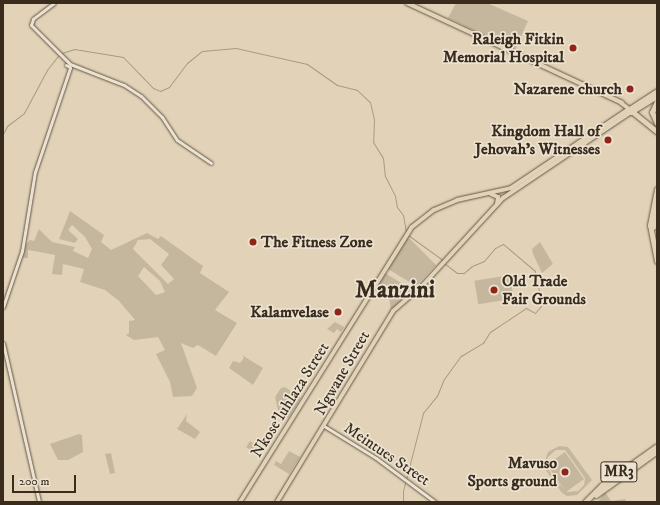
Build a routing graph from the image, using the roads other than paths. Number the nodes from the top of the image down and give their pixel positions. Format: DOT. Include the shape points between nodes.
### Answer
graph roads {
  1 [pos="54,3"];
  2 [pos="406,3"];
  3 [pos="69,66"];
  4 [pos="657,91"];
  5 [pos="657,96"];
  6 [pos="657,101"];
  7 [pos="631,110"];
  8 [pos="657,123"];
  9 [pos="657,128"];
  10 [pos="657,132"];
  11 [pos="211,163"];
  12 [pos="657,190"];
  13 [pos="484,195"];
  14 [pos="657,204"];
  15 [pos="492,209"];
  16 [pos="657,251"];
  17 [pos="657,261"];
  18 [pos="3,306"];
  19 [pos="3,343"];
  20 [pos="324,426"];
  21 [pos="657,446"];
  22 [pos="657,451"];
  23 [pos="39,502"];
  24 [pos="240,502"];
  25 [pos="277,502"];
  26 [pos="435,502"];
  27 [pos="585,502"];
  28 [pos="589,502"];
  1 -- 3 [label="street" via="33,19 31,25"];
  2 -- 7 [label="main road" via="620,102"];
  3 -- 11 [label="street" via="117,82 141,96 162,118 176,140"];
  3 -- 18 [label="street" via="34,172 22,251"];
  4 -- 7 [label="highway"];
  5 -- 7 [label="highway"];
  6 -- 8 [label="highway" via="652,112"];
  7 -- 9 [label="highway"];
  7 -- 10 [label="highway"];
  7 -- 13 [label="main road" via="511,188"];
  7 -- 15 [label="main road, Ngwane Street" via="514,190"];
  12 -- 17 [label="highway" via="650,225"];
  13 -- 15 [label="main road" via="492,194 498,197 498,202"];
  13 -- 24 [label="main road, Nkose'luhlaza Street" via="457,200 422,218 396,248"];
  14 -- 16 [label="highway" via="653,225"];
  15 -- 20 [label="main road, Ngwane Street" via="440,266 393,311"];
  19 -- 23 [label="street"];
  20 -- 25 [label="main road, Ngwane Street"];
  20 -- 26 [label="street, Meintues Street"];
  21 -- 27 [label="highway, MR3" via="602,485"];
  22 -- 28 [label="highway, MR3"];
}
